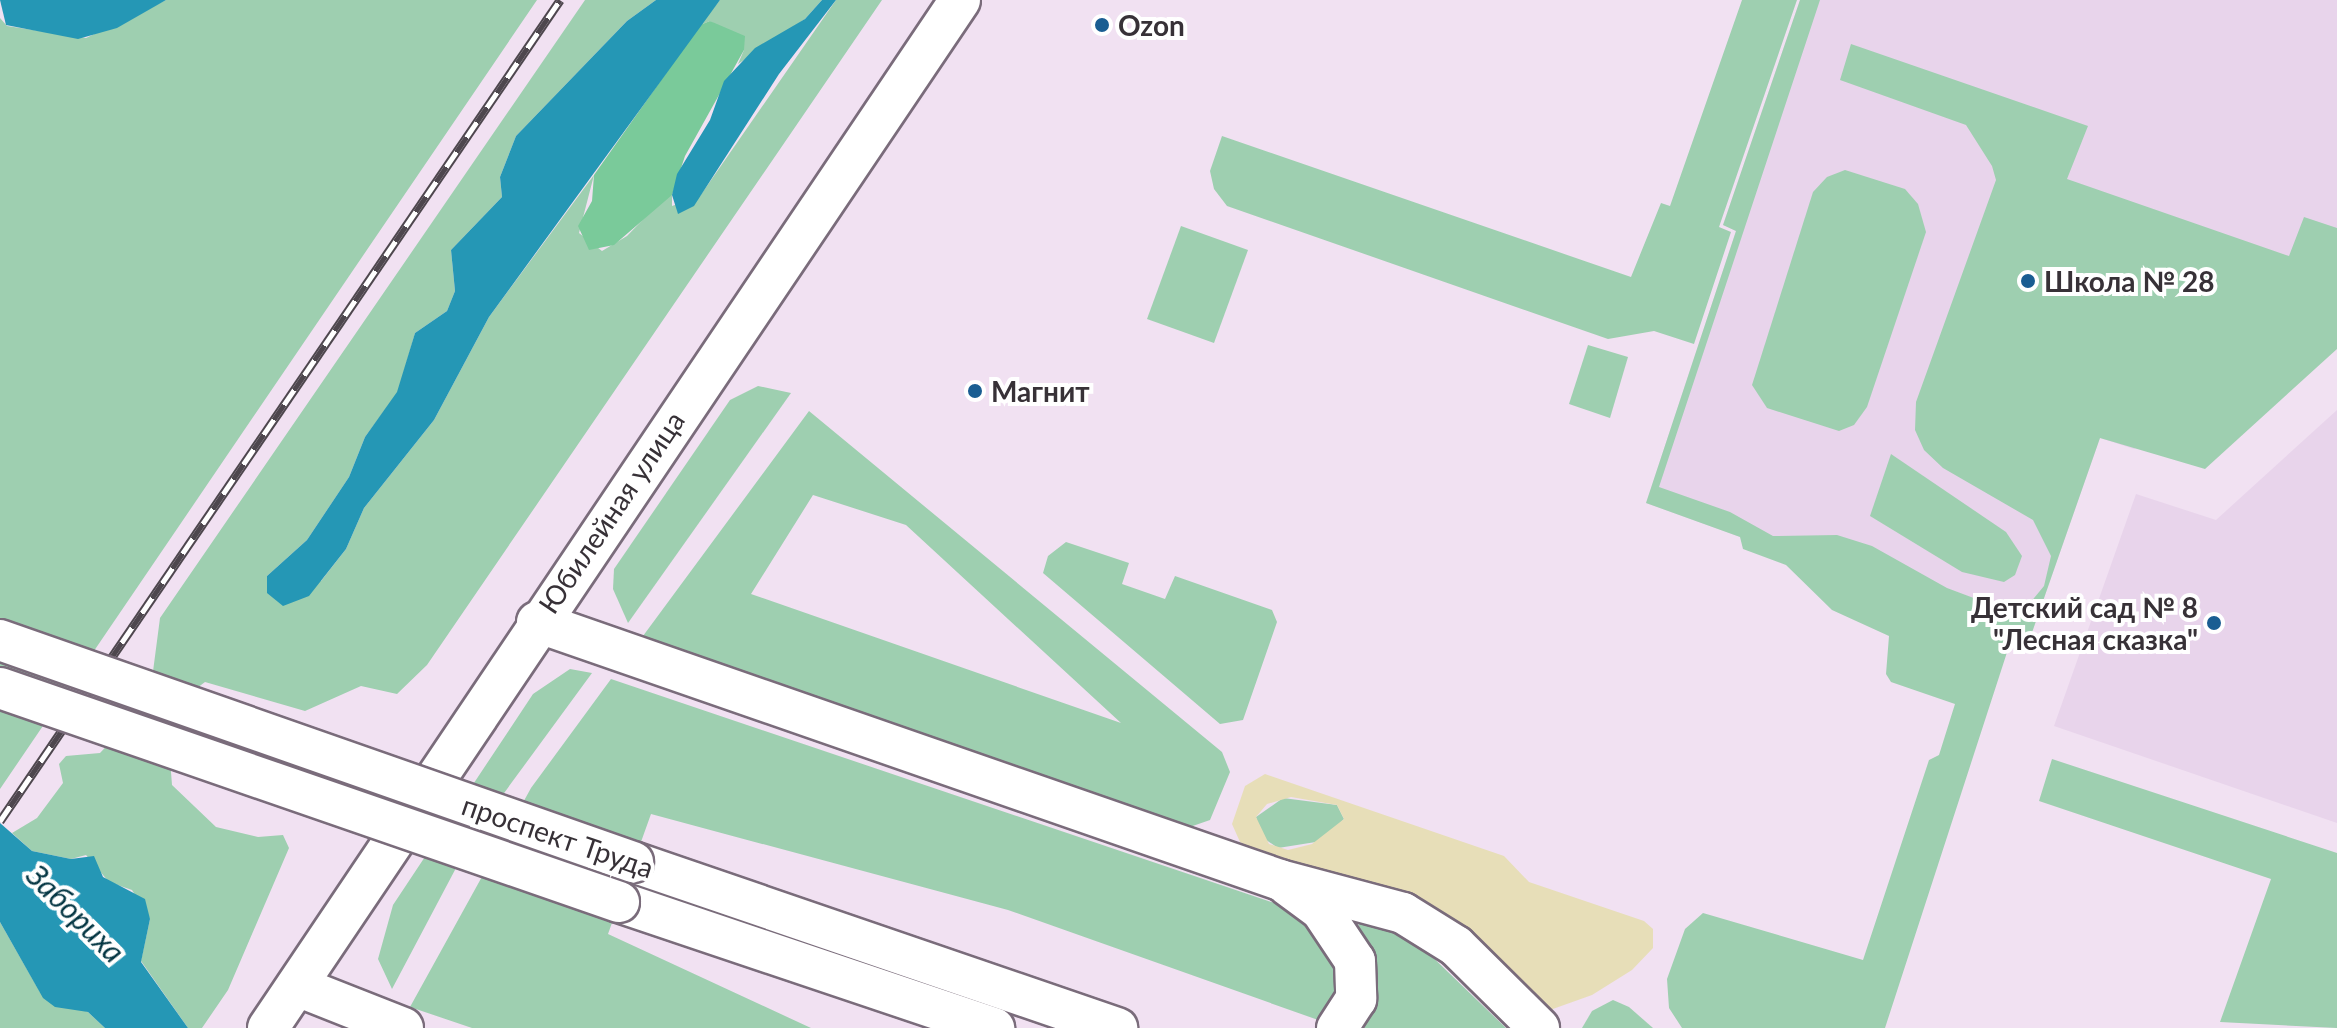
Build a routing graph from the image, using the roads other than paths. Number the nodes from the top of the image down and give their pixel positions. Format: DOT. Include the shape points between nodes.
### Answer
graph roads {
  1 [pos="960,0"];
  2 [pos="537,622"];
  3 [pos="0,640"];
  4 [pos="0,688"];
  5 [pos="1280,880"];
  6 [pos="297,986"];
  7 [pos="268,1028"];
  8 [pos="403,1028"];
  9 [pos="994,1028"];
  10 [pos="1117,1028"];
  11 [pos="1337,1028"];
  12 [pos="1539,1028"];
  1 -- 2 [label="main road, Юбилейная улица"];
  2 -- 5 [label="main road"];
  2 -- 6 [label="main road, Юбилейная улица"];
  3 -- 10 [label="main road, проспект Труда, bridge"];
  4 -- 9 [label="main road, проспект Труда, bridge"];
  5 -- 11 [label="main road" via="1321,910 1355,961 1356,999"];
  5 -- 12 [label="main road" via="1342,893 1428,925"];
  6 -- 7 [label="main road, Юбилейная улица"];
  6 -- 8 [label="main road"];
}
